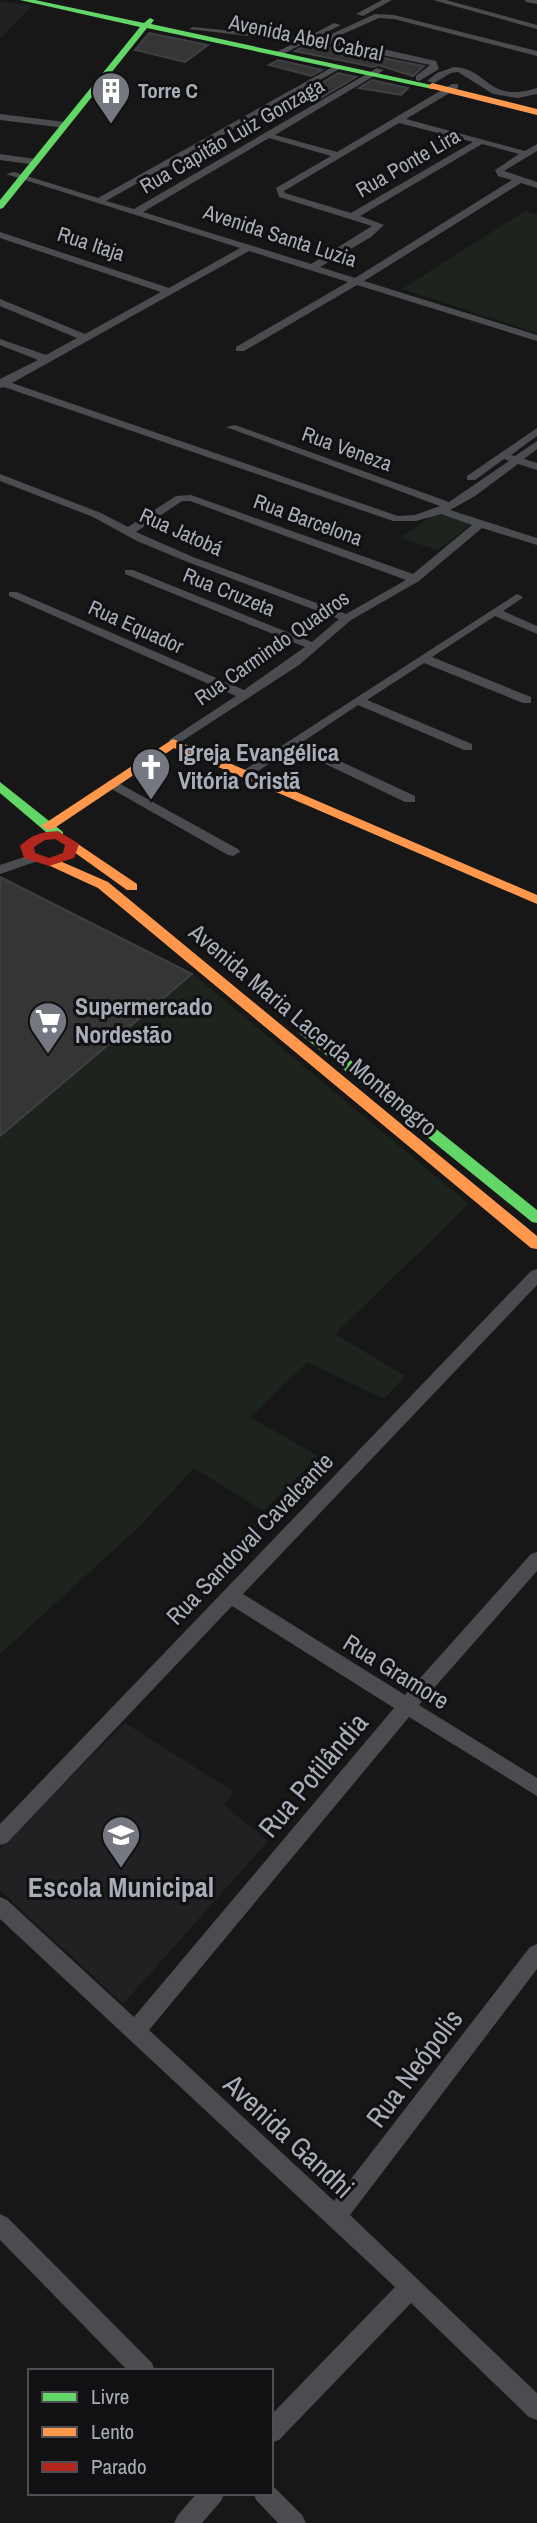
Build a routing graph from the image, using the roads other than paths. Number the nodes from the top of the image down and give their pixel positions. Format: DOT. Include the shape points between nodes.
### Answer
graph roads {
  1 [pos="24,0"];
  2 [pos="50,0"];
  3 [pos="388,0"];
  4 [pos="437,0"];
  5 [pos="529,0"];
  6 [pos="537,2"];
  7 [pos="147,18"];
  8 [pos="537,27"];
  9 [pos="193,29"];
  10 [pos="224,38"];
  11 [pos="306,40"];
  12 [pos="283,52"];
  13 [pos="537,54"];
  14 [pos="339,67"];
  15 [pos="376,72"];
  16 [pos="425,80"];
  17 [pos="452,88"];
  18 [pos="534,104"];
  19 [pos="0,117"];
  20 [pos="400,120"];
  21 [pos="59,124"];
  22 [pos="266,135"];
  23 [pos="481,141"];
  24 [pos="537,147"];
  25 [pos="524,153"];
  26 [pos="339,155"];
  27 [pos="0,157"];
  28 [pos="519,180"];
  29 [pos="12,183"];
  30 [pos="537,185"];
  31 [pos="101,200"];
  32 [pos="138,211"];
  33 [pos="353,216"];
  34 [pos="0,235"];
  35 [pos="248,247"];
  36 [pos="313,267"];
  37 [pos="356,281"];
  38 [pos="169,291"];
  39 [pos="0,302"];
  40 [pos="83,337"];
  41 [pos="537,338"];
  42 [pos="0,342"];
  43 [pos="240,349"];
  44 [pos="46,359"];
  45 [pos="1,385"];
  46 [pos="231,427"];
  47 [pos="537,431"];
  48 [pos="537,444"];
  49 [pos="503,455"];
  50 [pos="516,460"];
  51 [pos="537,467"];
  52 [pos="0,477"];
  53 [pos="439,509"];
  54 [pos="482,522"];
  55 [pos="130,531"];
  56 [pos="537,542"];
  57 [pos="129,572"];
  58 [pos="415,579"];
  59 [pos="13,594"];
  60 [pos="517,597"];
  61 [pos="495,612"];
  62 [pos="347,618"];
  63 [pos="537,630"];
  64 [pos="315,647"];
  65 [pos="425,659"];
  66 [pos="244,695"];
  67 [pos="527,700"];
  68 [pos="359,701"];
  69 [pos="173,743"];
  70 [pos="291,743"];
  71 [pos="468,747"];
  72 [pos="244,774"];
  73 [pos="114,784"];
  74 [pos="0,786"];
  75 [pos="410,799"];
  76 [pos="0,805"];
  77 [pos="46,841"];
  78 [pos="233,852"];
  79 [pos="53,862"];
  80 [pos="0,864"];
  81 [pos="0,870"];
  82 [pos="146,898"];
  83 [pos="537,900"];
  84 [pos="186,932"];
  85 [pos="537,1218"];
  86 [pos="537,1244"];
  87 [pos="537,1275"];
  88 [pos="537,1559"];
  89 [pos="230,1595"];
  90 [pos="405,1708"];
  91 [pos="537,1788"];
  92 [pos="0,1837"];
  93 [pos="0,1906"];
  94 [pos="537,1953"];
  95 [pos="136,2030"];
  96 [pos="335,2217"];
  97 [pos="0,2225"];
  98 [pos="411,2287"];
  99 [pos="142,2369"];
  100 [pos="537,2409"];
  101 [pos="273,2430"];
  102 [pos="211,2495"];
  103 [pos="267,2495"];
  104 [pos="186,2523"];
  105 [pos="294,2523"];
  1 -- 7 [label="main road, Avenida Abel Cabral"];
  2 -- 7 [label="main road, Avenida Abel Cabral"];
  3 -- 11 [label="street"];
  4 -- 8 [label="street"];
  5 -- 6 [label="street"];
  7 -- 9 [label="main road, Avenida Abel Cabral"];
  7 -- 10 [label="main road, Avenida Abel Cabral"];
  7 -- 21 [label="main road"];
  9 -- 10 [label="main road, Avenida Abel Cabral"];
  9 -- 11 [label="street"];
  10 -- 12 [label="main road, Avenida Abel Cabral"];
  11 -- 12 [label="street"];
  12 -- 14 [label="main road, Avenida Abel Cabral"];
  12 -- 15 [label="main road, Avenida Abel Cabral"];
  13 -- 16 [label="street" via="394,17 378,16 329,37 332,42 432,63 436,67"];
  14 -- 15 [label="main road, Avenida Abel Cabral"];
  14 -- 31 [label="street"];
  15 -- 16 [label="main road, Avenida Abel Cabral"];
  15 -- 17 [label="main road, Avenida Abel Cabral"];
  15 -- 22 [label="street, Rua Capitão Luiz Gonzaga"];
  16 -- 17 [label="main road, Avenida Abel Cabral"];
  16 -- 18 [label="street" via="461,69 485,87 527,96"];
  17 -- 18 [label="main road, Avenida Abel Cabral"];
  17 -- 20 [label="street"];
  19 -- 21 [label="street"];
  20 -- 23 [label="street"];
  20 -- 26 [label="street"];
  21 -- 29 [label="main road"];
  22 -- 26 [label="street"];
  22 -- 32 [label="street, Rua Capitão Luiz Gonzaga"];
  23 -- 25 [label="street"];
  23 -- 33 [label="street, Rua Ponte Lira"];
  24 -- 25 [label="street"];
  25 -- 28 [label="street" via="499,170"];
  26 -- 33 [label="street" via="279,192"];
  27 -- 29 [label="street, Avenida Santa Luzia"];
  28 -- 30 [label="street"];
  28 -- 37 [label="street"];
  29 -- 31 [label="street, Avenida Santa Luzia"];
  31 -- 32 [label="street, Avenida Santa Luzia"];
  32 -- 35 [label="street, Avenida Santa Luzia"];
  33 -- 36 [label="street" via="375,222 379,228"];
  34 -- 38 [label="street, Rua Itaja"];
  35 -- 36 [label="street, Avenida Santa Luzia"];
  35 -- 38 [label="street"];
  36 -- 37 [label="street, Avenida Santa Luzia"];
  37 -- 41 [label="street, Avenida Santa Luzia"];
  37 -- 43 [label="street"];
  38 -- 40 [label="street"];
  39 -- 40 [label="street"];
  40 -- 44 [label="street"];
  42 -- 44 [label="street"];
  44 -- 45 [label="street"];
  45 -- 53 [label="street" via="157,445 190,447 397,519"];
  46 -- 53 [label="street, Rua Veneza"];
  47 -- 49 [label="street"];
  48 -- 50 [label="street"];
  49 -- 50 [label="street"];
  49 -- 53 [label="street"];
  50 -- 51 [label="street"];
  50 -- 53 [label="street"];
  52 -- 55 [label="street, Rua Jatobá"];
  53 -- 54 [label="street, Rua Veneza"];
  54 -- 56 [label="street, Rua Veneza"];
  54 -- 58 [label="street, Rua Carmindo Quadros"];
  55 -- 58 [label="street, Rua Barcelona" via="187,497"];
  55 -- 62 [label="street, Rua Jatobá" via="189,559"];
  57 -- 64 [label="street, Rua Cruzeta"];
  58 -- 62 [label="street, Rua Carmindo Quadros"];
  59 -- 66 [label="street, Rua Equador"];
  60 -- 61 [label="street"];
  61 -- 63 [label="street"];
  61 -- 65 [label="street"];
  62 -- 64 [label="street, Rua Carmindo Quadros"];
  64 -- 66 [label="street, Rua Carmindo Quadros"];
  65 -- 67 [label="street"];
  65 -- 68 [label="street"];
  66 -- 69 [label="street, Rua Carmindo Quadros"];
  68 -- 70 [label="street"];
  68 -- 71 [label="street"];
  69 -- 72 [label="main road"];
  69 -- 73 [label="main road, Rua Carmindo Quadros"];
  70 -- 72 [label="street"];
  70 -- 75 [label="street"];
  72 -- 83 [label="main road"];
  73 -- 77 [label="main road, Rua Carmindo Quadros"];
  73 -- 78 [label="street"];
  74 -- 77 [label="main road"];
  76 -- 77 [label="main road"];
  77 -- 79 [label="main road, Avenida Maria Lacerda Montenegro"];
  77 -- 79 [label="main road" via="69,855"];
  77 -- 80 [label="street, Rua Carmindo Quadros"];
  77 -- 81 [label="street, Rua Carmindo Quadros"];
  77 -- 82 [label="main road"];
  79 -- 86 [label="main road, Avenida Maria Lacerda Montenegro" via="103,885"];
  84 -- 85 [label="main road, Avenida Maria Lacerda Montenegro"];
  87 -- 89 [label="street, Rua Sandoval Cavalcante"];
  88 -- 90 [label="street, Rua Potilândia"];
  89 -- 90 [label="street, Rua Gramore"];
  89 -- 92 [label="street, Rua Sandoval Cavalcante"];
  90 -- 91 [label="street, Rua Gramore"];
  90 -- 95 [label="street, Rua Potilândia"];
  93 -- 95 [label="street, Avenida Gandhi"];
  94 -- 96 [label="street, Rua Neópolis"];
  95 -- 96 [label="street, Avenida Gandhi"];
  96 -- 98 [label="street, Avenida Gandhi"];
  97 -- 99 [label="street"];
  98 -- 100 [label="street, Avenida Gandhi"];
  98 -- 101 [label="street"];
  102 -- 104 [label="street"];
  103 -- 105 [label="street"];
}
